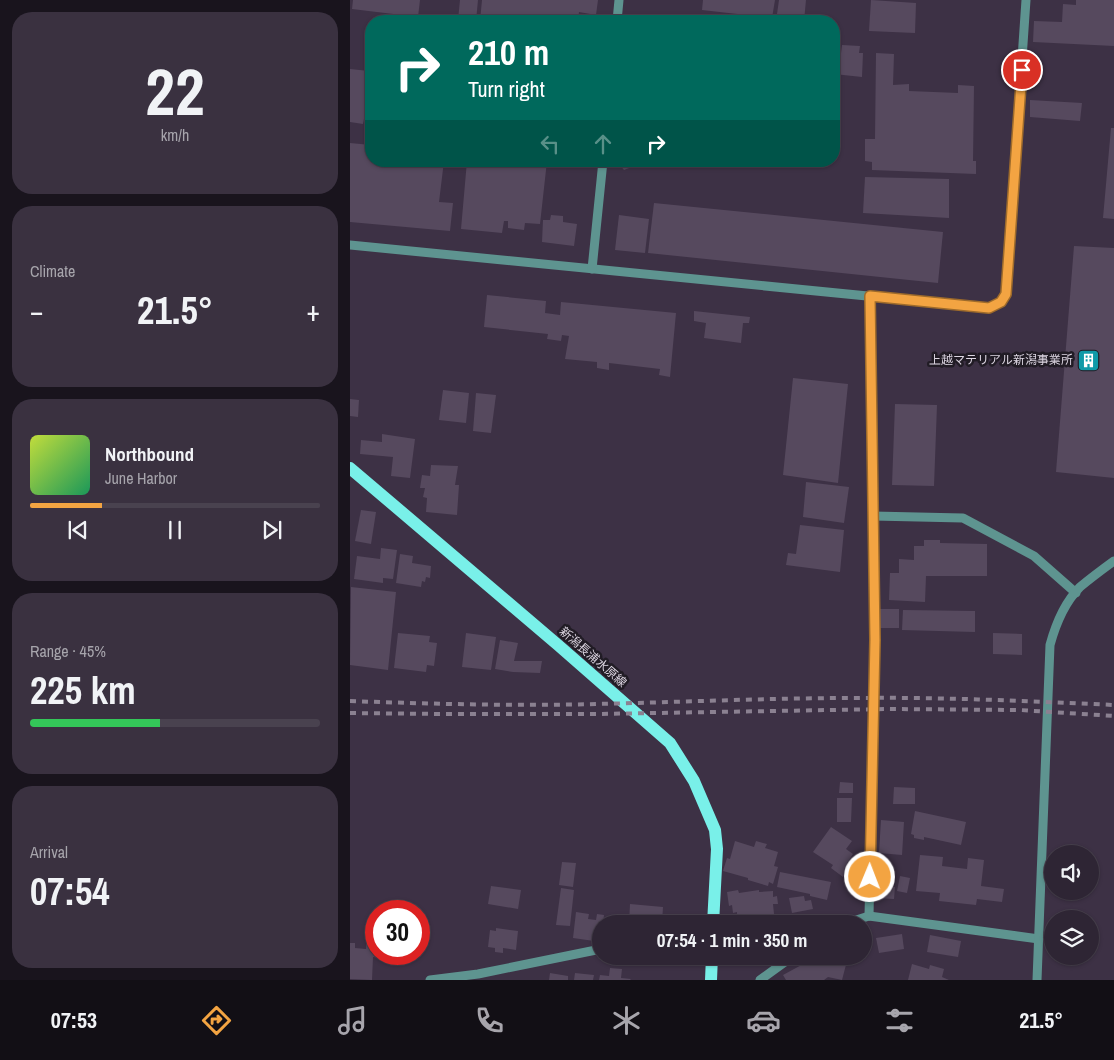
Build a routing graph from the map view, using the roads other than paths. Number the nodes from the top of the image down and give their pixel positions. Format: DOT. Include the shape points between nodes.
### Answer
graph roads {
  1 [pos="619,0"];
  2 [pos="1026,0"];
  3 [pos="618,15"];
  4 [pos="602,167"];
  5 [pos="350,245"];
  6 [pos="592,269"];
  7 [pos="870,296"];
  8 [pos="350,468"];
  9 [pos="873,516"];
  10 [pos="1114,561"];
  11 [pos="1076,592"];
  12 [pos="713,915"];
  13 [pos="868,915"];
  14 [pos="872,917"];
  15 [pos="1039,939"];
  16 [pos="592,951"];
  17 [pos="712,965"];
  18 [pos="781,965"];
  19 [pos="430,980"];
  20 [pos="712,980"];
  21 [pos="760,980"];
  22 [pos="1037,980"];
  1 -- 3 [label="street"];
  2 -- 7 [label="street" via="1006,294 1001,302 989,308"];
  4 -- 6 [label="street"];
  5 -- 6 [label="street"];
  6 -- 7 [label="street"];
  7 -- 9 [label="street"];
  8 -- 12 [label="main road, 新潟長浦水原線" via="670,743 694,781 715,830"];
  9 -- 11 [label="street" via="963,518 1034,556"];
  9 -- 13 [label="street" via="875,640"];
  10 -- 11 [label="street"];
  11 -- 15 [label="street" via="1061,613 1050,645"];
  14 -- 15 [label="street"];
  15 -- 22 [label="street"];
  16 -- 19 [label="street" via="478,974"];
  17 -- 20 [label="main road"];
  18 -- 21 [label="street"];
}
